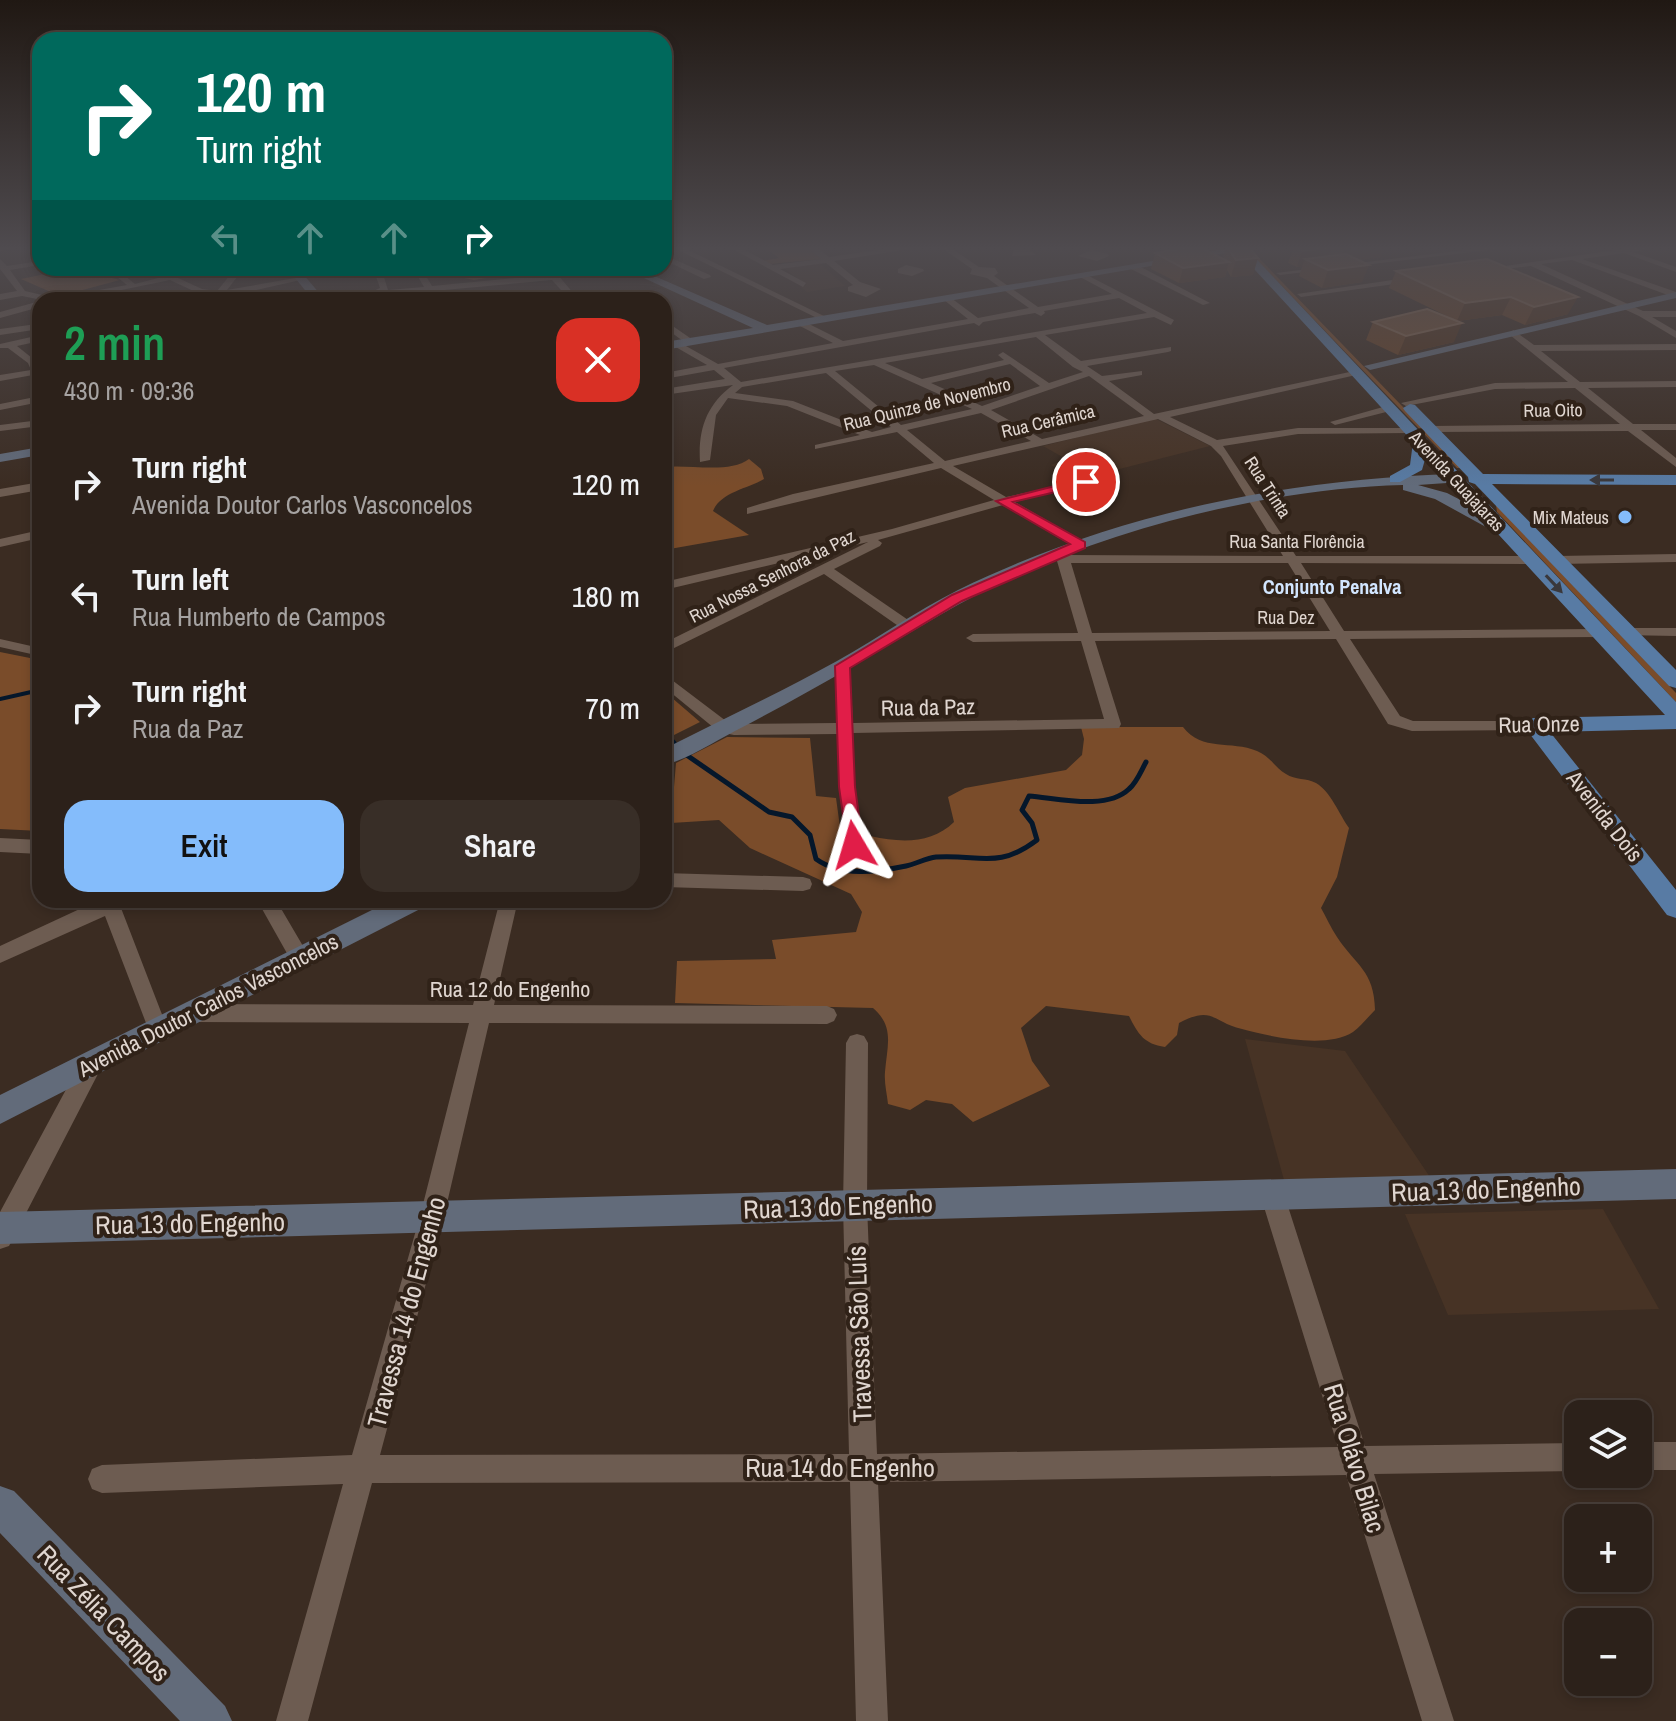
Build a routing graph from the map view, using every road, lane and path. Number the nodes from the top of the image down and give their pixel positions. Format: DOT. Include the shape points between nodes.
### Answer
graph roads {
  1 [pos="760,326"];
  2 [pos="782,326"];
  3 [pos="807,326"];
  4 [pos="932,326"];
  5 [pos="982,326"];
  6 [pos="1074,326"];
  7 [pos="1314,326"];
  8 [pos="1332,326"];
  9 [pos="1542,326"];
  10 [pos="32,327"];
  11 [pos="1063,328"];
  12 [pos="672,329"];
  13 [pos="766,329"];
  14 [pos="0,332"];
  15 [pos="1036,333"];
  16 [pos="1513,333"];
  17 [pos="998,339"];
  18 [pos="32,340"];
  19 [pos="985,341"];
  20 [pos="690,342"];
  21 [pos="840,343"];
  22 [pos="1118,343"];
  23 [pos="672,345"];
  24 [pos="5,346"];
  25 [pos="672,346"];
  26 [pos="1676,347"];
  27 [pos="1531,348"];
  28 [pos="1168,349"];
  29 [pos="1131,355"];
  30 [pos="1011,361"];
  31 [pos="32,362"];
  32 [pos="875,362"];
  33 [pos="1076,365"];
  34 [pos="715,366"];
  35 [pos="829,371"];
  36 [pos="1356,372"];
  37 [pos="1088,373"];
  38 [pos="1139,373"];
  39 [pos="672,374"];
  40 [pos="32,375"];
  41 [pos="0,378"];
  42 [pos="1098,380"];
  43 [pos="923,382"];
  44 [pos="737,383"];
  45 [pos="1576,384"];
  46 [pos="1676,384"];
  47 [pos="1047,387"];
  48 [pos="672,391"];
  49 [pos="729,395"];
  50 [pos="1401,398"];
  51 [pos="32,401"];
  52 [pos="0,407"];
  53 [pos="1390,408"];
  54 [pos="982,410"];
  55 [pos="1154,416"];
  56 [pos="32,424"];
  57 [pos="1630,427"];
  58 [pos="1676,427"];
  59 [pos="0,428"];
  60 [pos="1431,429"];
  61 [pos="901,430"];
  62 [pos="1298,431"];
  63 [pos="873,436"];
  64 [pos="1414,436"];
  65 [pos="1040,442"];
  66 [pos="1215,444"];
  67 [pos="819,447"];
  68 [pos="32,452"];
  69 [pos="0,458"];
  70 [pos="704,460"];
  71 [pos="1462,461"];
  72 [pos="942,464"];
  73 [pos="1676,464"];
  74 [pos="1114,475"];
  75 [pos="1395,479"];
  76 [pos="1456,479"];
  77 [pos="1676,480"];
  78 [pos="1527,481"];
  79 [pos="1342,484"];
  80 [pos="32,487"];
  81 [pos="0,493"];
  82 [pos="1485,493"];
  83 [pos="1253,495"];
  84 [pos="1002,501"];
  85 [pos="751,511"];
  86 [pos="1501,528"];
  87 [pos="895,532"];
  88 [pos="32,536"];
  89 [pos="0,543"];
  90 [pos="1080,545"];
  91 [pos="1060,557"];
  92 [pos="1676,558"];
  93 [pos="1293,559"];
  94 [pos="1531,560"];
  95 [pos="1557,560"];
  96 [pos="826,570"];
  97 [pos="672,584"];
  98 [pos="909,627"];
  99 [pos="1627,632"];
  100 [pos="1676,632"];
  101 [pos="1599,633"];
  102 [pos="1339,635"];
  103 [pos="1088,637"];
  104 [pos="973,638"];
  105 [pos="0,643"];
  106 [pos="672,645"];
  107 [pos="32,650"];
  108 [pos="843,666"];
  109 [pos="1676,682"];
  110 [pos="672,685"];
  111 [pos="1676,715"];
  112 [pos="1676,722"];
  113 [pos="1402,725"];
  114 [pos="1533,725"];
  115 [pos="725,728"];
  116 [pos="847,731"];
  117 [pos="672,754"];
  118 [pos="0,845"];
  119 [pos="854,845"];
  120 [pos="32,847"];
  121 [pos="672,880"];
  122 [pos="803,884"];
  123 [pos="100,908"];
  124 [pos="115,908"];
  125 [pos="271,908"];
  126 [pos="399,908"];
  127 [pos="507,908"];
  128 [pos="1676,908"];
  129 [pos="0,955"];
  130 [pos="300,958"];
  131 [pos="483,1012"];
  132 [pos="193,1013"];
  133 [pos="827,1015"];
  134 [pos="158,1030"];
  135 [pos="857,1043"];
  136 [pos="91,1065"];
  137 [pos="0,1110"];
  138 [pos="1676,1184"];
  139 [pos="1272,1194"];
  140 [pos="855,1205"];
  141 [pos="432,1216"];
  142 [pos="2,1231"];
  143 [pos="1652,1456"];
  144 [pos="1676,1456"];
  145 [pos="1564,1457"];
  146 [pos="1356,1461"];
  147 [pos="864,1468"];
  148 [pos="363,1469"];
  149 [pos="102,1479"];
  150 [pos="0,1505"];
  151 [pos="210,1721"];
  152 [pos="292,1721"];
  153 [pos="872,1721"];
  154 [pos="1438,1721"];
  1 -- 13 [label="main road"];
  2 -- 13 [label="main road"];
  3 -- 21 [label="street"];
  4 -- 21 [label="street"];
  5 -- 17 [label="street"];
  6 -- 11 [label="street"];
  7 -- 36 [label="main road, Avenida Guajajaras"];
  8 -- 16 [label="main road" via="1375,371"];
  9 -- 16 [label="main road"];
  10 -- 14 [label="street"];
  11 -- 15 [label="street"];
  12 -- 20 [label="street"];
  13 -- 20 [label="main road"];
  15 -- 17 [label="street"];
  15 -- 33 [label="street, Rua Trinta"];
  16 -- 27 [label="street"];
  17 -- 19 [label="street"];
  18 -- 24 [label="street"];
  19 -- 30 [label="street"];
  19 -- 32 [label="street"];
  20 -- 23 [label="main road"];
  21 -- 32 [label="street"];
  21 -- 34 [label="street"];
  22 -- 29 [label="street"];
  24 -- 31 [label="street"];
  25 -- 34 [label="street"];
  26 -- 27 [label="street"];
  27 -- 45 [label="street"];
  28 -- 29 [label="street"];
  29 -- 33 [label="street"];
  30 -- 43 [label="street"];
  30 -- 47 [label="street"];
  32 -- 35 [label="street"];
  32 -- 43 [label="street"];
  33 -- 37 [label="street, Rua Trinta"];
  34 -- 39 [label="street"];
  34 -- 44 [label="street"];
  35 -- 44 [label="street"];
  35 -- 61 [label="street"];
  36 -- 53 [label="main road, Avenida Guajajaras"];
  36 -- 55 [label="street, Rua Cerâmica"];
  37 -- 42 [label="street, Rua Trinta"];
  37 -- 47 [label="street, Rua Quinze de Novembro"];
  38 -- 42 [label="street"];
  40 -- 41 [label="street"];
  42 -- 55 [label="street, Rua Trinta"];
  43 -- 54 [label="street"];
  44 -- 48 [label="street"];
  44 -- 49 [label="street"];
  45 -- 46 [label="street"];
  45 -- 50 [label="street" via="1495,386"];
  45 -- 57 [label="street"];
  47 -- 54 [label="street, Rua Quinze de Novembro"];
  49 -- 63 [label="street" via="789,403"];
  49 -- 70 [label="street" via="710,418"];
  50 -- 60 [label="main road, Avenida Guajajaras"];
  51 -- 52 [label="street"];
  53 -- 62 [label="street"];
  53 -- 64 [label="main road, Avenida Guajajaras"];
  54 -- 61 [label="street, Rua Quinze de Novembro"];
  54 -- 65 [label="street"];
  55 -- 65 [label="street, Rua Cerâmica"];
  55 -- 66 [label="street, Rua Trinta"];
  56 -- 59 [label="street"];
  57 -- 58 [label="street, Rua Oito"];
  57 -- 60 [label="street, Rua Oito"];
  57 -- 73 [label="street"];
  60 -- 71 [label="main road, Avenida Guajajaras"];
  61 -- 63 [label="street, Rua Quinze de Novembro"];
  61 -- 72 [label="street"];
  62 -- 64 [label="street"];
  62 -- 66 [label="street"];
  63 -- 67 [label="street, Rua Quinze de Novembro"];
  64 -- 75 [label="main road" via="1417,467"];
  64 -- 76 [label="main road, Avenida Guajajaras"];
  65 -- 72 [label="street, Rua Cerâmica"];
  66 -- 83 [label="street, Rua Trinta"];
  68 -- 69 [label="main road"];
  71 -- 78 [label="main road"];
  71 -- 82 [label="main road, Avenida Guajajaras"];
  72 -- 84 [label="street"];
  72 -- 85 [label="street, Rua Cerâmica"];
  74 -- 84 [label="street"];
  75 -- 76 [label="main road"];
  75 -- 79 [label="main road"];
  76 -- 82 [label="main road, Avenida Guajajaras"];
  76 -- 82 [label="main road"];
  77 -- 78 [label="main road, one-way"];
  78 -- 82 [label="main road"];
  79 -- 83 [label="main road"];
  79 -- 86 [label="main road" via="1428,492"];
  80 -- 81 [label="street"];
  82 -- 86 [label="main road, Avenida Guajajaras"];
  82 -- 95 [label="main road, Avenida Guajajaras"];
  83 -- 90 [label="main road" via="1158,518"];
  83 -- 93 [label="street, Rua Trinta"];
  84 -- 87 [label="street"];
  84 -- 90 [label="street"];
  86 -- 94 [label="main road, Avenida Guajajaras"];
  87 -- 96 [label="street, Rua Nossa Senhora da Paz"];
  87 -- 97 [label="street"];
  88 -- 89 [label="street"];
  90 -- 91 [label="main road"];
  91 -- 93 [label="street, Rua Santa Florência"];
  91 -- 98 [label="main road" via="970,591"];
  91 -- 103 [label="street"];
  92 -- 95 [label="street"];
  93 -- 94 [label="street, Rua Santa Florência"];
  93 -- 102 [label="street, Rua Trinta"];
  94 -- 101 [label="main road, Avenida Guajajaras, one-way"];
  95 -- 99 [label="main road, Avenida Guajajaras"];
  96 -- 98 [label="street"];
  96 -- 106 [label="street, Rua Nossa Senhora da Paz"];
  98 -- 108 [label="main road"];
  99 -- 100 [label="street"];
  99 -- 109 [label="main road, Avenida Guajajaras"];
  101 -- 102 [label="street, Rua Dez"];
  101 -- 111 [label="main road, Avenida Guajajaras"];
  102 -- 103 [label="street, Rua Dez"];
  102 -- 113 [label="street, Rua Trinta"];
  103 -- 104 [label="street, Rua Dez"];
  103 -- 116 [label="street, Rua da Paz" via="1113,724"];
  105 -- 107 [label="street"];
  108 -- 115 [label="main road"];
  108 -- 116 [label="street"];
  110 -- 115 [label="street"];
  112 -- 114 [label="main road, Rua Onze"];
  113 -- 114 [label="street, Rua Onze"];
  114 -- 128 [label="main road, Avenida Dois"];
  115 -- 116 [label="street, Rua da Paz"];
  115 -- 117 [label="main road"];
  116 -- 119 [label="street"];
  118 -- 120 [label="street"];
  121 -- 122 [label="street"];
  123 -- 129 [label="street"];
  124 -- 134 [label="street"];
  125 -- 130 [label="street"];
  126 -- 130 [label="main road, Avenida Doutor Carlos Vasconcelos"];
  127 -- 131 [label="street, Travessa 14 do Engenho"];
  130 -- 132 [label="main road, Avenida Doutor Carlos Vasconcelos"];
  131 -- 132 [label="street, Rua 12 do Engenho"];
  131 -- 133 [label="street, Rua 12 do Engenho"];
  131 -- 141 [label="street, Travessa 14 do Engenho"];
  132 -- 134 [label="main road, Avenida Doutor Carlos Vasconcelos"];
  134 -- 136 [label="main road, Avenida Doutor Carlos Vasconcelos"];
  135 -- 140 [label="street, Travessa São Luís"];
  136 -- 137 [label="main road, Avenida Doutor Carlos Vasconcelos"];
  136 -- 142 [label="street"];
  138 -- 139 [label="main road, Rua 13 do Engenho"];
  139 -- 140 [label="main road, Rua 13 do Engenho"];
  139 -- 146 [label="street, Rua Olávo Bilac"];
  140 -- 141 [label="main road, Rua 13 do Engenho"];
  140 -- 147 [label="street, Travessa São Luís"];
  141 -- 142 [label="main road, Rua 13 do Engenho"];
  141 -- 148 [label="street, Travessa 14 do Engenho"];
  143 -- 144 [label="street"];
  145 -- 146 [label="street, Rua 14 do Engenho"];
  146 -- 147 [label="street, Rua 14 do Engenho"];
  146 -- 154 [label="street, Rua Olávo Bilac"];
  147 -- 148 [label="street, Rua 14 do Engenho"];
  147 -- 153 [label="street, Travessa São Luís"];
  148 -- 149 [label="street, Rua 14 do Engenho"];
  148 -- 152 [label="street, Travessa 14 do Engenho"];
  150 -- 151 [label="main road, Rua Zélia Campos"];
}
